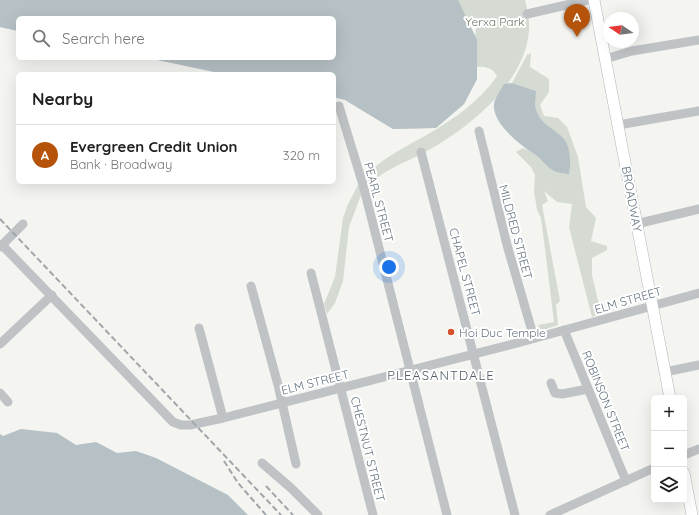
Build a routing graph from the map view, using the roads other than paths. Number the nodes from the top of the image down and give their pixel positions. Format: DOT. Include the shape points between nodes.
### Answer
graph roads {
  1 [pos="588,0"];
  2 [pos="594,0"];
  3 [pos="527,14"];
  4 [pos="699,40"];
  5 [pos="605,59"];
  6 [pos="339,106"];
  7 [pos="699,111"];
  8 [pos="618,125"];
  9 [pos="480,131"];
  10 [pos="422,152"];
  11 [pos="699,209"];
  12 [pos="23,224"];
  13 [pos="636,224"];
  14 [pos="1,246"];
  15 [pos="311,273"];
  16 [pos="251,286"];
  17 [pos="699,293"];
  18 [pos="52,295"];
  19 [pos="652,307"];
  20 [pos="199,328"];
  21 [pos="564,330"];
  22 [pos="534,338"];
  23 [pos="0,344"];
  24 [pos="474,353"];
  25 [pos="699,365"];
  26 [pos="410,370"];
  27 [pos="665,372"];
  28 [pos="550,383"];
  29 [pos="340,387"];
  30 [pos="588,389"];
  31 [pos="0,393"];
  32 [pos="669,395"];
  33 [pos="8,402"];
  34 [pos="281,402"];
  35 [pos="223,418"];
  36 [pos="699,449"];
  37 [pos="687,454"];
  38 [pos="262,463"];
  39 [pos="296,464"];
  40 [pos="651,469"];
  41 [pos="626,481"];
  42 [pos="687,489"];
  43 [pos="318,515"];
  44 [pos="372,515"];
  45 [pos="447,515"];
  46 [pos="515,515"];
  47 [pos="550,515"];
  48 [pos="692,515"];
  1 -- 3 [label="street"];
  2 -- 5 [label="main road, BROADWAY"];
  4 -- 5 [label="street" via="632,51"];
  5 -- 8 [label="main road, BROADWAY"];
  6 -- 26 [label="street, PEARL STREET" via="363,185"];
  7 -- 8 [label="street"];
  8 -- 13 [label="main road, BROADWAY"];
  9 -- 22 [label="street, MILDRED STREET" via="507,245"];
  10 -- 24 [label="street, CHAPEL STREET"];
  11 -- 13 [label="street"];
  12 -- 14 [label="street"];
  13 -- 19 [label="main road, BROADWAY"];
  14 -- 18 [label="street, ELM STREET"];
  15 -- 29 [label="street, CHESTNUT STREET"];
  16 -- 34 [label="street"];
  17 -- 19 [label="street, ELM STREET"];
  18 -- 23 [label="street"];
  18 -- 35 [label="street, ELM STREET" via="173,422 190,425"];
  19 -- 21 [label="street, ELM STREET"];
  19 -- 27 [label="main road, BROADWAY"];
  20 -- 35 [label="street"];
  21 -- 22 [label="street, ELM STREET"];
  21 -- 30 [label="street, ROBINSON STREET"];
  22 -- 24 [label="street, ELM STREET"];
  24 -- 26 [label="street, ELM STREET"];
  24 -- 46 [label="street, CHAPEL STREET"];
  25 -- 27 [label="street"];
  26 -- 29 [label="street, ELM STREET"];
  26 -- 45 [label="street, PEARL STREET"];
  27 -- 32 [label="main road, BROADWAY"];
  28 -- 30 [label="street" via="555,393"];
  29 -- 34 [label="street, ELM STREET"];
  29 -- 44 [label="street, CHESTNUT STREET"];
  30 -- 41 [label="street, ROBINSON STREET"];
  31 -- 33 [label="street"];
  34 -- 35 [label="street, ELM STREET"];
  34 -- 39 [label="street"];
  36 -- 37 [label="street"];
  38 -- 43 [label="street"];
  40 -- 41 [label="street"];
  41 -- 47 [label="street"];
  42 -- 48 [label="main road"];
}
